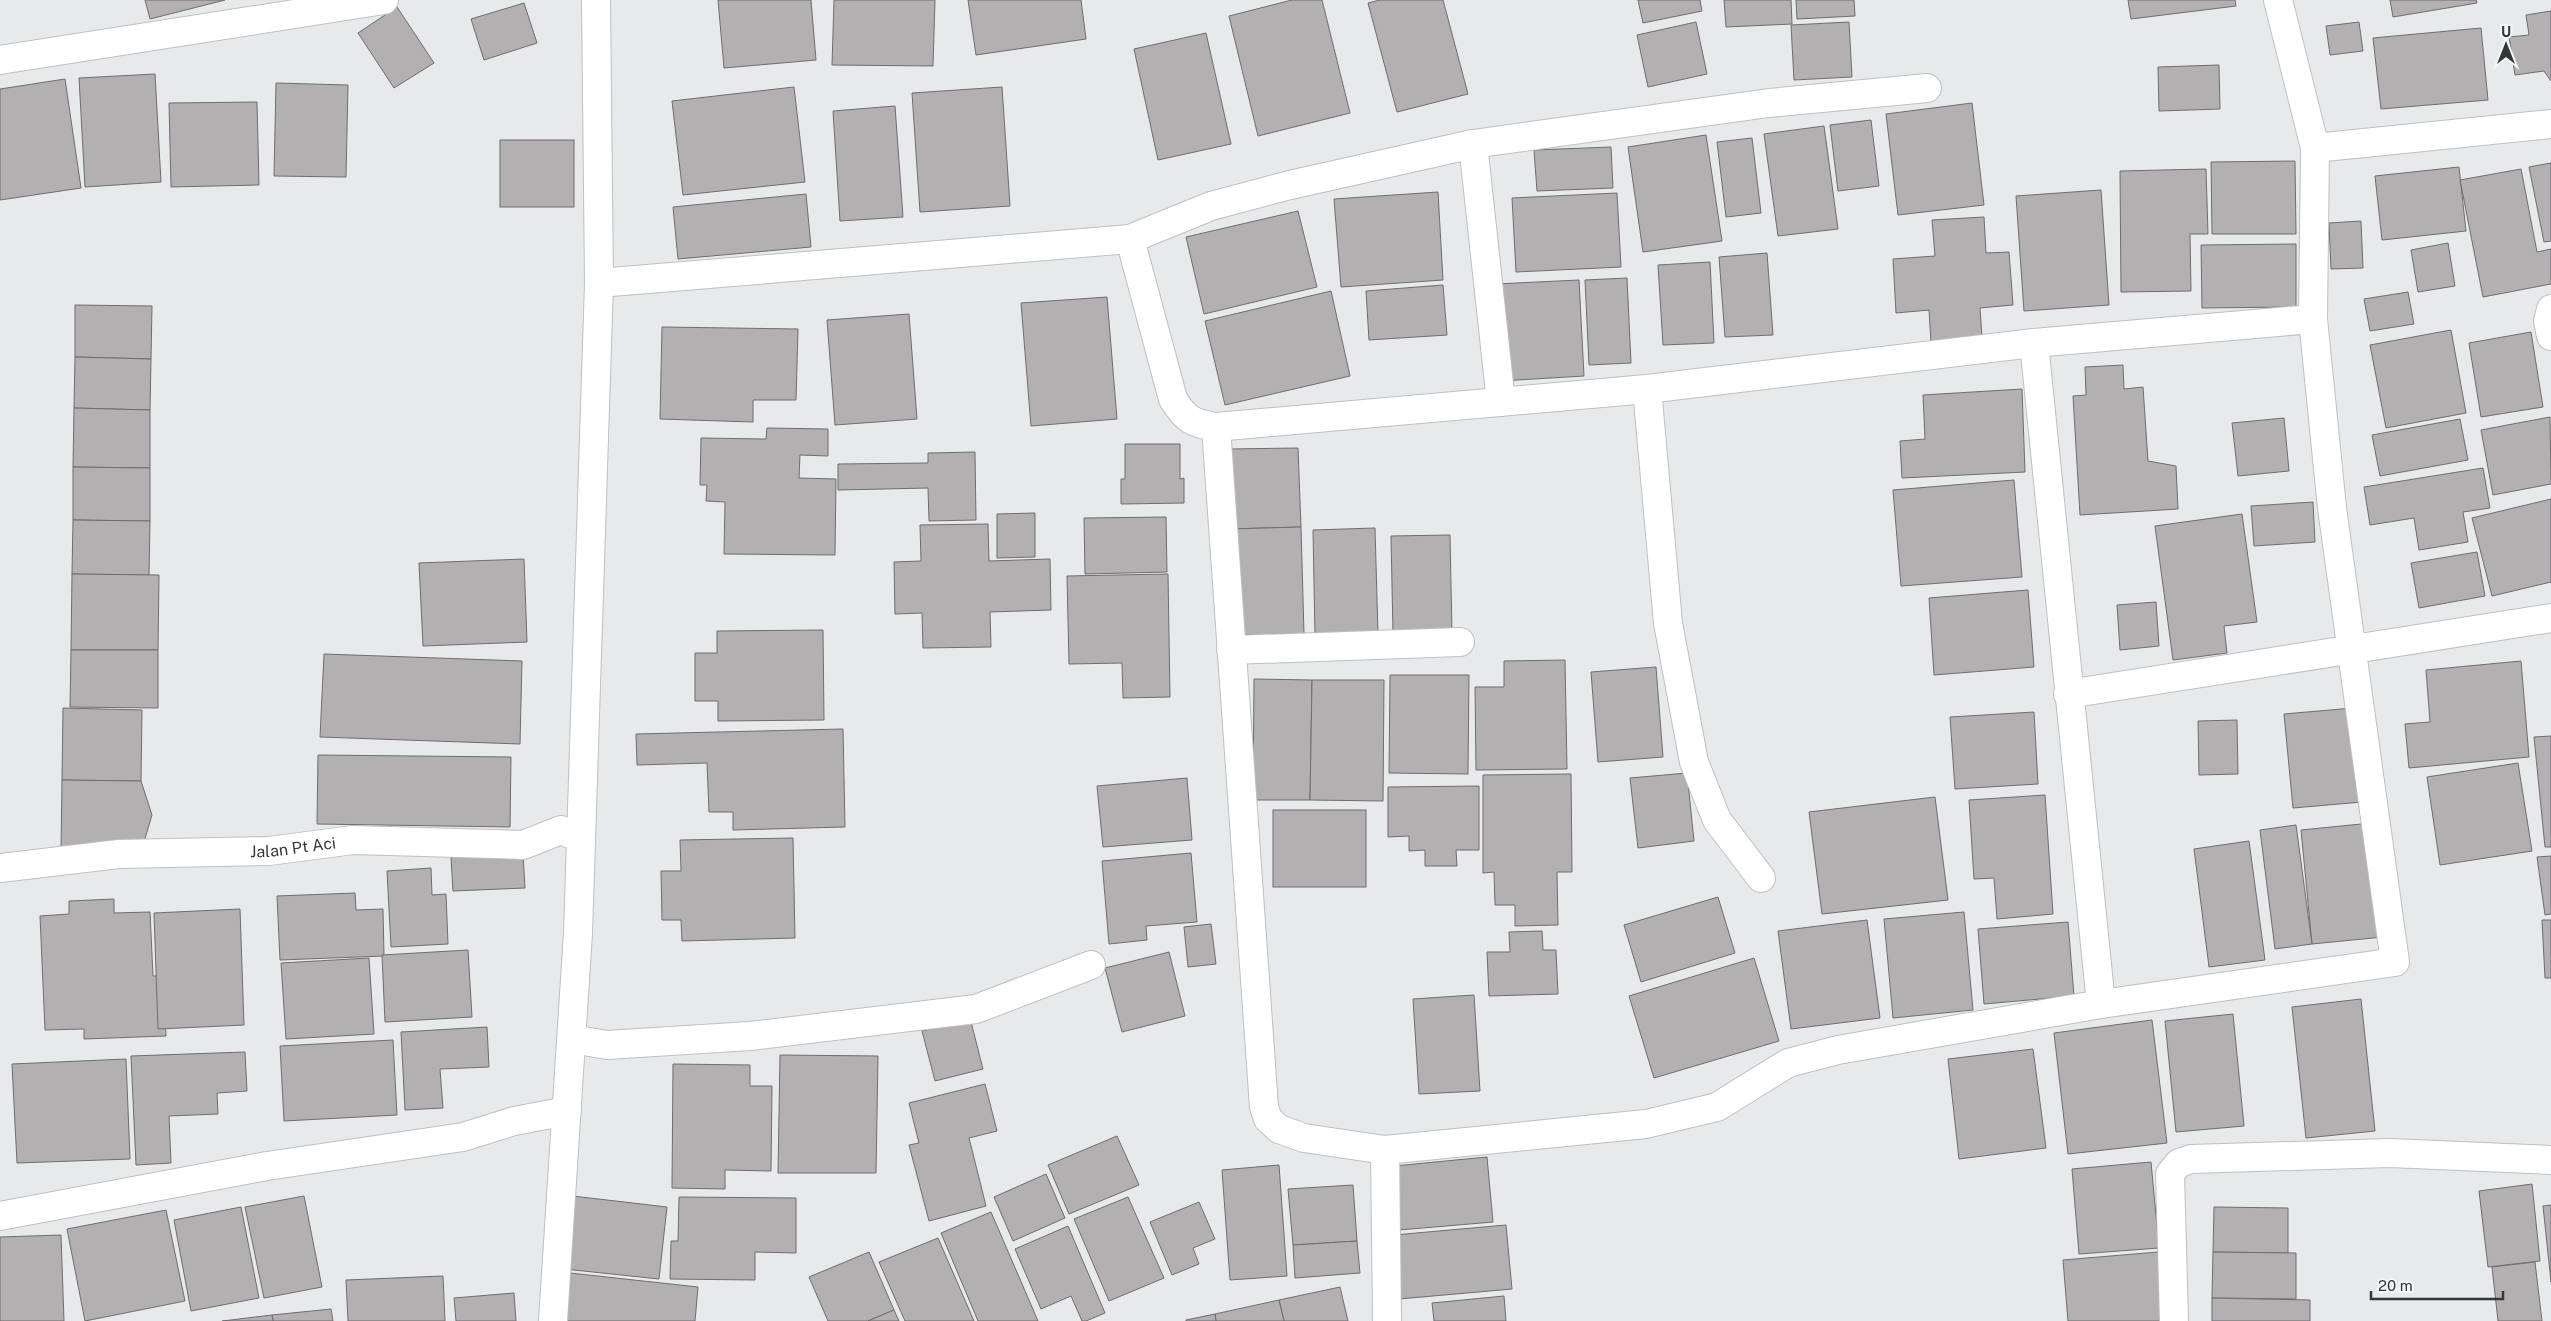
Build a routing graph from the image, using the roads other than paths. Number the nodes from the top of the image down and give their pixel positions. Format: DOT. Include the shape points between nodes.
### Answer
graph roads {
  1 [pos="384,0"];
  2 [pos="596,0"];
  3 [pos="2278,0"];
  4 [pos="0,60"];
  5 [pos="1927,88"];
  6 [pos="2551,124"];
  7 [pos="1473,144"];
  8 [pos="2315,148"];
  9 [pos="1130,239"];
  10 [pos="599,283"];
  11 [pos="2551,308"];
  12 [pos="2313,319"];
  13 [pos="2551,336"];
  14 [pos="2034,343"];
  15 [pos="1647,389"];
  16 [pos="1501,402"];
  17 [pos="1216,427"];
  18 [pos="2551,618"];
  19 [pos="1460,642"];
  20 [pos="1231,650"];
  21 [pos="2351,650"];
  22 [pos="2068,694"];
  23 [pos="571,834"];
  24 [pos="0,868"];
  25 [pos="1761,878"];
  26 [pos="1091,965"];
  27 [pos="2101,1004"];
  28 [pos="572,1040"];
  29 [pos="567,1111"];
  30 [pos="1385,1150"];
  31 [pos="2551,1160"];
  32 [pos="0,1216"];
  33 [pos="553,1321"];
  34 [pos="1387,1321"];
  35 [pos="2174,1321"];
  1 -- 4 [label="street"];
  2 -- 10 [label="street"];
  3 -- 8 [label="street"];
  5 -- 7 [label="street" via="1769,104"];
  6 -- 8 [label="street"];
  7 -- 9 [label="street" via="1211,206"];
  7 -- 16 [label="street"];
  8 -- 12 [label="street"];
  9 -- 10 [label="street"];
  9 -- 17 [label="street" via="1173,399 1193,423"];
  10 -- 23 [label="street"];
  11 -- 13 [label="street" via="2548,321"];
  12 -- 14 [label="street"];
  12 -- 21 [label="street" via="2332,508"];
  14 -- 15 [label="street"];
  14 -- 22 [label="street"];
  15 -- 16 [label="street"];
  15 -- 25 [label="street" via="1668,623 1694,762 1717,820"];
  16 -- 17 [label="street"];
  17 -- 20 [label="street"];
  18 -- 21 [label="street"];
  19 -- 20 [label="street"];
  20 -- 30 [label="street" via="1264,1108 1268,1119 1279,1129 1304,1138"];
  21 -- 22 [label="street"];
  21 -- 27 [label="street" via="2394,962"];
  22 -- 27 [label="street"];
  23 -- 24 [label="street, Jalan Pt Aci" via="523,845 353,840 269,851 119,854"];
  23 -- 28 [label="street"];
  26 -- 28 [label="street" via="976,1010 750,1036 607,1045"];
  27 -- 30 [label="street" via="1838,1050 1788,1063 1717,1108 1646,1124"];
  28 -- 29 [label="street"];
  29 -- 32 [label="street" via="514,1121 463,1137 268,1166"];
  29 -- 33 [label="street"];
  30 -- 34 [label="street"];
  31 -- 35 [label="street" via="2390,1153 2191,1159 2179,1163 2170,1174"];
}
